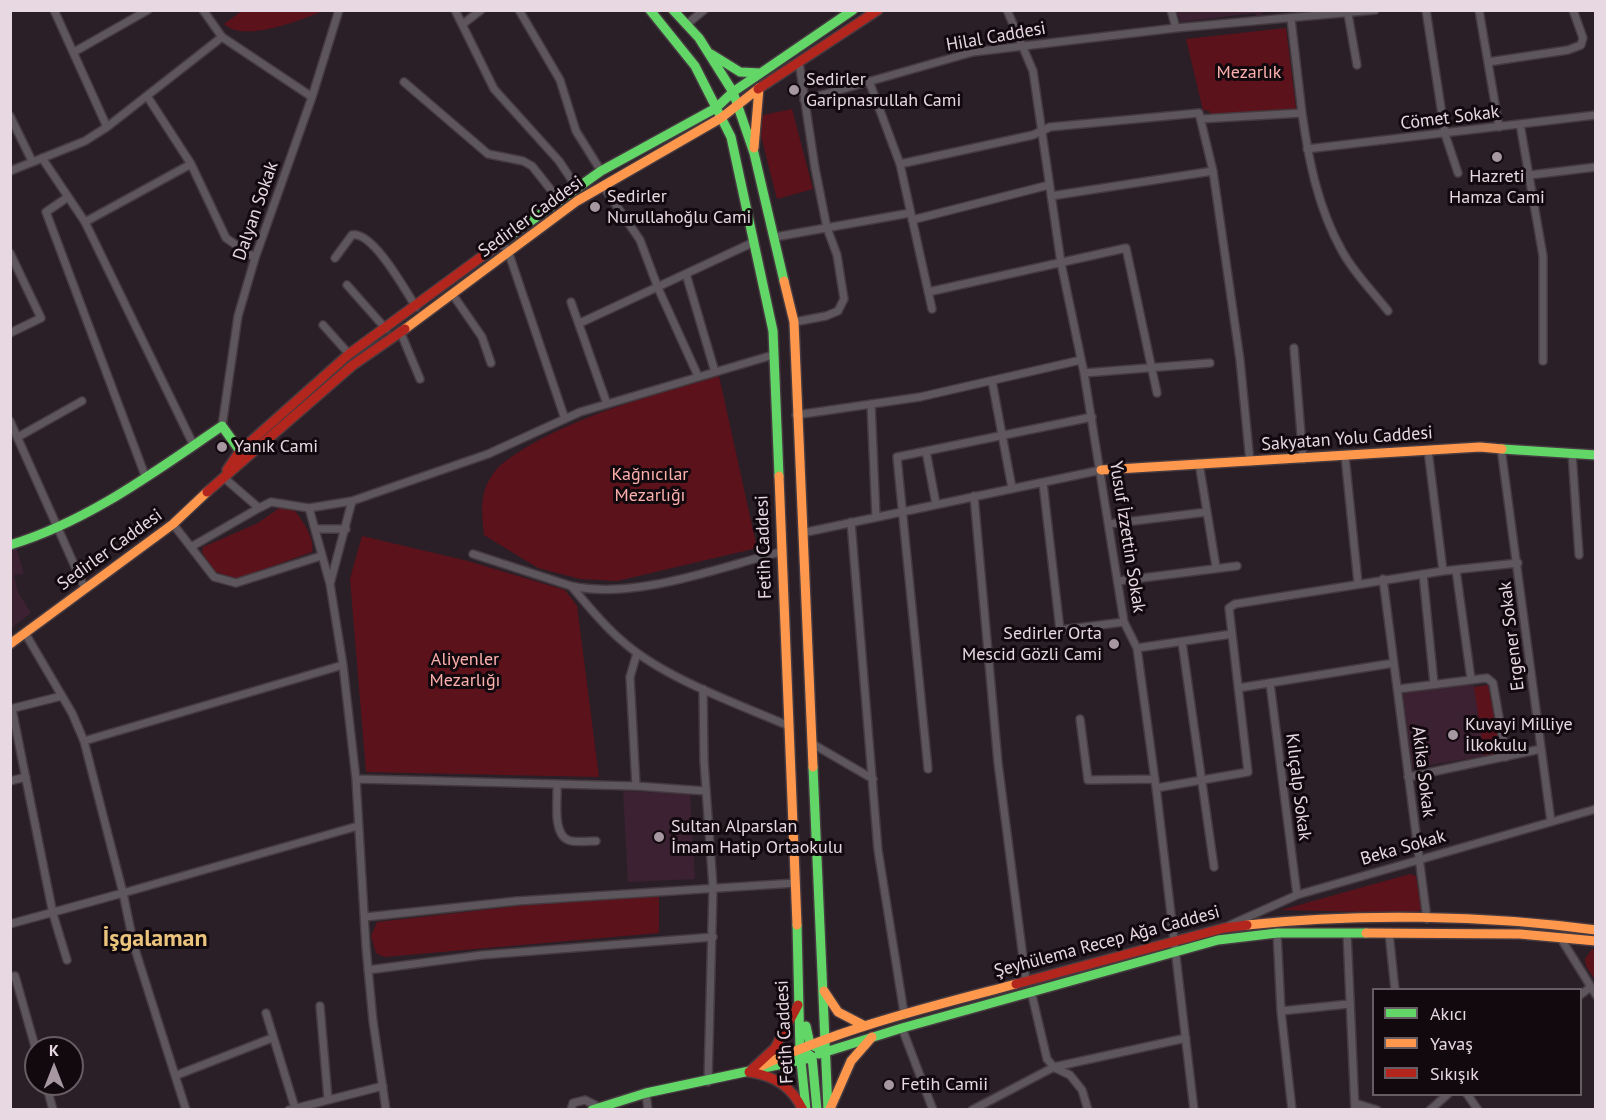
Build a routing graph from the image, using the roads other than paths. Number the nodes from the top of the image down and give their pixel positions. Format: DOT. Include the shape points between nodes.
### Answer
graph roads {
  1 [pos="54,10"];
  2 [pos="148,10"];
  3 [pos="203,10"];
  4 [pos="339,10"];
  5 [pos="455,10"];
  6 [pos="482,10"];
  7 [pos="519,10"];
  8 [pos="650,10"];
  9 [pos="673,10"];
  10 [pos="704,10"];
  11 [pos="853,10"];
  12 [pos="878,10"];
  13 [pos="1007,10"];
  14 [pos="1171,10"];
  15 [pos="1375,10"];
  16 [pos="1426,10"];
  17 [pos="1479,10"];
  18 [pos="1573,10"];
  19 [pos="1309,14"];
  20 [pos="1348,14"];
  21 [pos="1291,19"];
  22 [pos="463,24"];
  23 [pos="686,25"];
  24 [pos="1176,28"];
  25 [pos="222,37"];
  26 [pos="1023,46"];
  27 [pos="75,52"];
  28 [pos="708,52"];
  29 [pos="799,62"];
  30 [pos="1488,62"];
  31 [pos="1357,65"];
  32 [pos="763,72"];
  33 [pos="869,81"];
  34 [pos="404,82"];
  35 [pos="759,88"];
  36 [pos="733,92"];
  37 [pos="147,96"];
  38 [pos="312,97"];
  39 [pos="804,100"];
  40 [pos="738,103"];
  41 [pos="717,108"];
  42 [pos="1302,113"];
  43 [pos="10,116"];
  44 [pos="1596,116"];
  45 [pos="721,118"];
  46 [pos="1201,119"];
  47 [pos="1520,124"];
  48 [pos="107,127"];
  49 [pos="1499,127"];
  50 [pos="1041,130"];
  51 [pos="1445,134"];
  52 [pos="1307,149"];
  53 [pos="754,153"];
  54 [pos="42,158"];
  55 [pos="32,161"];
  56 [pos="191,164"];
  57 [pos="900,164"];
  58 [pos="1596,167"];
  59 [pos="10,171"];
  60 [pos="601,171"];
  61 [pos="1213,171"];
  62 [pos="1458,173"];
  63 [pos="1530,175"];
  64 [pos="1049,185"];
  65 [pos="603,186"];
  66 [pos="577,188"];
  67 [pos="1050,196"];
  68 [pos="68,197"];
  69 [pos="559,200"];
  70 [pos="911,217"];
  71 [pos="85,222"];
  72 [pos="827,228"];
  73 [pos="775,237"];
  74 [pos="754,242"];
  75 [pos="501,243"];
  76 [pos="508,251"];
  77 [pos="10,253"];
  78 [pos="255,258"];
  79 [pos="335,258"];
  80 [pos="1061,263"];
  81 [pos="686,274"];
  82 [pos="347,285"];
  83 [pos="658,288"];
  84 [pos="928,292"];
  85 [pos="453,295"];
  86 [pos="571,303"];
  87 [pos="416,307"];
  88 [pos="932,309"];
  89 [pos="1388,311"];
  90 [pos="794,322"];
  91 [pos="580,323"];
  92 [pos="323,325"];
  93 [pos="386,329"];
  94 [pos="400,331"];
  95 [pos="10,333"];
  96 [pos="1294,348"];
  97 [pos="349,354"];
  98 [pos="774,355"];
  99 [pos="1081,360"];
  100 [pos="1543,361"];
  101 [pos="491,363"];
  102 [pos="1210,363"];
  103 [pos="1153,368"];
  104 [pos="715,372"];
  105 [pos="1084,373"];
  106 [pos="698,376"];
  107 [pos="420,379"];
  108 [pos="992,381"];
  109 [pos="1157,393"];
  110 [pos="82,400"];
  111 [pos="607,404"];
  112 [pos="871,404"];
  113 [pos="796,416"];
  114 [pos="1092,417"];
  115 [pos="565,419"];
  116 [pos="10,422"];
  117 [pos="222,426"];
  118 [pos="1002,435"];
  119 [pos="18,437"];
  120 [pos="193,444"];
  121 [pos="1501,448"];
  122 [pos="1428,450"];
  123 [pos="240,451"];
  124 [pos="926,451"];
  125 [pos="1572,453"];
  126 [pos="1345,456"];
  127 [pos="1596,456"];
  128 [pos="1304,459"];
  129 [pos="1250,462"];
  130 [pos="1199,463"];
  131 [pos="1101,470"];
  132 [pos="223,477"];
  133 [pos="146,478"];
  134 [pos="1043,483"];
  135 [pos="1012,488"];
  136 [pos="974,496"];
  137 [pos="352,501"];
  138 [pos="936,504"];
  139 [pos="259,508"];
  140 [pos="309,508"];
  141 [pos="903,512"];
  142 [pos="1207,512"];
  143 [pos="876,517"];
  144 [pos="851,522"];
  145 [pos="173,524"];
  146 [pos="1109,524"];
  147 [pos="58,527"];
  148 [pos="346,528"];
  149 [pos="315,529"];
  150 [pos="802,533"];
  151 [pos="10,545"];
  152 [pos="191,547"];
  153 [pos="780,552"];
  154 [pos="473,554"];
  155 [pos="1579,555"];
  156 [pos="321,556"];
  157 [pos="1518,563"];
  158 [pos="1237,566"];
  159 [pos="1216,567"];
  160 [pos="1456,570"];
  161 [pos="1443,571"];
  162 [pos="1423,574"];
  163 [pos="1383,579"];
  164 [pos="1118,581"];
  165 [pos="1358,583"];
  166 [pos="330,584"];
  167 [pos="571,586"];
  168 [pos="85,589"];
  169 [pos="1124,622"];
  170 [pos="25,633"];
  171 [pos="1232,634"];
  172 [pos="1182,642"];
  173 [pos="10,644"];
  174 [pos="1137,648"];
  175 [pos="638,653"];
  176 [pos="1394,663"];
  177 [pos="343,665"];
  178 [pos="1471,679"];
  179 [pos="1270,683"];
  180 [pos="1434,684"];
  181 [pos="1238,688"];
  182 [pos="703,689"];
  183 [pos="1398,689"];
  184 [pos="62,696"];
  185 [pos="11,709"];
  186 [pos="1080,719"];
  187 [pos="789,726"];
  188 [pos="84,741"];
  189 [pos="812,743"];
  190 [pos="1541,749"];
  191 [pos="1506,757"];
  192 [pos="928,769"];
  193 [pos="26,777"];
  194 [pos="1408,777"];
  195 [pos="356,778"];
  196 [pos="873,779"];
  197 [pos="1155,779"];
  198 [pos="10,780"];
  199 [pos="1202,780"];
  200 [pos="557,786"];
  201 [pos="636,786"];
  202 [pos="1156,788"];
  203 [pos="706,791"];
  204 [pos="1596,809"];
  205 [pos="1551,822"];
  206 [pos="358,826"];
  207 [pos="596,841"];
  208 [pos="1419,860"];
  209 [pos="1214,867"];
  210 [pos="796,883"];
  211 [pos="713,887"];
  212 [pos="123,893"];
  213 [pos="1297,895"];
  214 [pos="54,914"];
  215 [pos="365,917"];
  216 [pos="1427,919"];
  217 [pos="10,924"];
  218 [pos="1224,928"];
  219 [pos="1596,930"];
  220 [pos="1277,933"];
  221 [pos="1347,933"];
  222 [pos="1389,933"];
  223 [pos="713,938"];
  224 [pos="1560,938"];
  225 [pos="1173,940"];
  226 [pos="1596,941"];
  227 [pos="1174,952"];
  228 [pos="67,960"];
  229 [pos="799,960"];
  230 [pos="368,970"];
  231 [pos="10,976"];
  232 [pos="1026,981"];
  233 [pos="822,987"];
  234 [pos="1591,987"];
  235 [pos="1395,988"];
  236 [pos="1031,991"];
  237 [pos="1582,994"];
  238 [pos="1596,995"];
  239 [pos="799,1002"];
  240 [pos="1349,1004"];
  241 [pos="320,1006"];
  242 [pos="1281,1011"];
  243 [pos="266,1013"];
  244 [pos="904,1013"];
  245 [pos="863,1025"];
  246 [pos="902,1028"];
  247 [pos="32,1036"];
  248 [pos="825,1037"];
  249 [pos="872,1037"];
  250 [pos="272,1038"];
  251 [pos="1186,1038"];
  252 [pos="803,1051"];
  253 [pos="825,1052"];
  254 [pos="812,1057"];
  255 [pos="1054,1067"];
  256 [pos="749,1072"];
  257 [pos="177,1075"];
  258 [pos="708,1082"];
  259 [pos="383,1086"];
  260 [pos="646,1093"];
  261 [pos="1447,1096"];
  262 [pos="1468,1096"];
  263 [pos="328,1099"];
  264 [pos="1355,1106"];
  265 [pos="596,1108"];
  266 [pos="292,1109"];
  267 [pos="186,1110"];
  268 [pos="386,1110"];
  269 [pos="571,1110"];
  270 [pos="648,1110"];
  271 [pos="804,1110"];
  272 [pos="817,1110"];
  273 [pos="829,1110"];
  274 [pos="933,1110"];
  275 [pos="972,1110"];
  276 [pos="1088,1110"];
  277 [pos="1194,1110"];
  278 [pos="1292,1110"];
  279 [pos="1377,1110"];
  280 [pos="1430,1110"];
  281 [pos="1478,1110"];
  1 -- 27 [label="street"];
  2 -- 27 [label="street"];
  3 -- 25 [label="street"];
  4 -- 38 [label="street, Dalyan Sokak"];
  5 -- 22 [label="street"];
  6 -- 22 [label="street"];
  7 -- 60 [label="street" via="560,80 576,131"];
  8 -- 41 [label="main road, Fetih Caddesi" via="695,66"];
  9 -- 23 [label="main road"];
  10 -- 23 [label="street"];
  11 -- 32 [label="main road, Sedirler Caddesi"];
  12 -- 29 [label="main road, Sedirler Caddesi"];
  13 -- 26 [label="street, Yusuf İzzettin Sokak"];
  14 -- 24 [label="street"];
  15 -- 20 [label="street, Hilal Caddesi"];
  16 -- 51 [label="street"];
  17 -- 30 [label="street"];
  18 -- 30 [label="street" via="1583,38 1581,45 1568,51"];
  19 -- 20 [label="street, Hilal Caddesi"];
  19 -- 21 [label="street, Hilal Caddesi"];
  20 -- 31 [label="street"];
  21 -- 24 [label="street, Hilal Caddesi"];
  21 -- 42 [label="street"];
  22 -- 66 [label="street" via="494,89 559,161"];
  23 -- 28 [label="main road"];
  24 -- 26 [label="street, Hilal Caddesi"];
  25 -- 37 [label="street"];
  25 -- 38 [label="street"];
  26 -- 33 [label="street, Hilal Caddesi" via="973,52"];
  26 -- 50 [label="street, Yusuf İzzettin Sokak" via="1033,71"];
  27 -- 48 [label="street"];
  28 -- 32 [label="main road" via="737,72"];
  28 -- 36 [label="main road"];
  29 -- 35 [label="main road, Sedirler Caddesi"];
  29 -- 39 [label="street"];
  30 -- 49 [label="street"];
  32 -- 36 [label="main road, Sedirler Caddesi"];
  33 -- 39 [label="street, Hilal Caddesi"];
  33 -- 57 [label="street"];
  34 -- 69 [label="street" via="488,154 532,166"];
  35 -- 40 [label="main road, Sedirler Caddesi"];
  35 -- 53 [label="main road"];
  36 -- 40 [label="main road"];
  36 -- 41 [label="main road, Sedirler Caddesi"];
  37 -- 48 [label="street"];
  37 -- 56 [label="street"];
  38 -- 78 [label="street, Dalyan Sokak"];
  39 -- 72 [label="street"];
  40 -- 45 [label="main road, Sedirler Caddesi"];
  40 -- 53 [label="main road"];
  41 -- 45 [label="main road, Fetih Caddesi"];
  41 -- 60 [label="main road, Sedirler Caddesi"];
  42 -- 46 [label="street"];
  42 -- 52 [label="street"];
  43 -- 55 [label="street"];
  44 -- 47 [label="street, Cömet Sokak"];
  45 -- 65 [label="main road, Sedirler Caddesi"];
  45 -- 74 [label="main road, Fetih Caddesi" via="731,137"];
  46 -- 50 [label="street" via="1199,113"];
  46 -- 61 [label="street"];
  47 -- 49 [label="street, Cömet Sokak"];
  47 -- 63 [label="street"];
  48 -- 54 [label="street" via="85,141"];
  49 -- 51 [label="street, Cömet Sokak"];
  50 -- 57 [label="street" via="1034,135"];
  50 -- 64 [label="street, Yusuf İzzettin Sokak"];
  51 -- 52 [label="street, Cömet Sokak"];
  51 -- 62 [label="street"];
  52 -- 89 [label="street" via="1324,215 1343,254"];
  53 -- 73 [label="main road"];
  54 -- 55 [label="street"];
  54 -- 68 [label="street"];
  55 -- 59 [label="street"];
  56 -- 71 [label="street"];
  56 -- 78 [label="street" via="226,238"];
  57 -- 70 [label="street"];
  58 -- 63 [label="street"];
  60 -- 66 [label="main road, Sedirler Caddesi"];
  61 -- 67 [label="street"];
  61 -- 129 [label="street"];
  63 -- 100 [label="street" via="1544,256"];
  64 -- 67 [label="street, Yusuf İzzettin Sokak"];
  64 -- 70 [label="street"];
  65 -- 76 [label="main road, Sedirler Caddesi"];
  65 -- 83 [label="street" via="640,240"];
  66 -- 69 [label="main road, Sedirler Caddesi"];
  67 -- 80 [label="street, Yusuf İzzettin Sokak"];
  68 -- 71 [label="street"];
  68 -- 133 [label="street" via="46,212"];
  69 -- 75 [label="main road, Sedirler Caddesi"];
  70 -- 72 [label="street"];
  70 -- 84 [label="street"];
  71 -- 120 [label="street"];
  72 -- 73 [label="street"];
  72 -- 90 [label="street" via="837,255 844,299 838,311"];
  73 -- 90 [label="main road"];
  74 -- 81 [label="street"];
  74 -- 98 [label="main road, Fetih Caddesi" via="773,331"];
  75 -- 76 [label="street"];
  75 -- 87 [label="main road, Sedirler Caddesi"];
  76 -- 85 [label="main road, Sedirler Caddesi"];
  76 -- 115 [label="street"];
  77 -- 95 [label="street" via="41,318"];
  78 -- 117 [label="street, Dalyan Sokak" via="238,316"];
  79 -- 87 [label="street" via="352,235 361,236 373,244"];
  80 -- 84 [label="street"];
  80 -- 99 [label="street, Yusuf İzzettin Sokak"];
  80 -- 103 [label="street" via="1126,248"];
  81 -- 83 [label="street"];
  81 -- 104 [label="street"];
  82 -- 93 [label="street"];
  83 -- 91 [label="street"];
  83 -- 106 [label="street"];
  84 -- 88 [label="street"];
  85 -- 94 [label="main road, Sedirler Caddesi"];
  85 -- 101 [label="street" via="482,337"];
  86 -- 91 [label="street"];
  87 -- 93 [label="main road, Sedirler Caddesi"];
  90 -- 113 [label="main road"];
  91 -- 111 [label="street"];
  92 -- 97 [label="street"];
  93 -- 97 [label="main road, Sedirler Caddesi"];
  94 -- 107 [label="street"];
  94 -- 132 [label="main road, Sedirler Caddesi" via="352,365"];
  96 -- 128 [label="street"];
  97 -- 123 [label="main road, Sedirler Caddesi"];
  98 -- 104 [label="street"];
  98 -- 153 [label="main road, Fetih Caddesi"];
  99 -- 105 [label="street, Yusuf İzzettin Sokak"];
  99 -- 108 [label="street"];
  102 -- 103 [label="street"];
  103 -- 105 [label="street"];
  103 -- 109 [label="street"];
  104 -- 106 [label="street"];
  105 -- 114 [label="street, Yusuf İzzettin Sokak"];
  106 -- 111 [label="street"];
  108 -- 112 [label="street"];
  108 -- 118 [label="street"];
  110 -- 119 [label="street"];
  111 -- 115 [label="street"];
  112 -- 113 [label="street"];
  112 -- 143 [label="street"];
  113 -- 150 [label="main road"];
  114 -- 118 [label="street"];
  114 -- 131 [label="street, Yusuf İzzettin Sokak"];
  115 -- 137 [label="street" via="488,454"];
  116 -- 119 [label="street"];
  117 -- 120 [label="main road"];
  117 -- 123 [label="main road"];
  118 -- 124 [label="street"];
  118 -- 135 [label="street"];
  119 -- 147 [label="street"];
  120 -- 133 [label="main road"];
  121 -- 122 [label="main road, Sakyatan Yolu Caddesi"];
  121 -- 125 [label="main road, Sakyatan Yolu Caddesi"];
  121 -- 157 [label="street, Ergener Sokak"];
  122 -- 126 [label="main road, Sakyatan Yolu Caddesi"];
  122 -- 161 [label="street"];
  123 -- 132 [label="main road, Sedirler Caddesi"];
  124 -- 138 [label="street"];
  124 -- 141 [label="street" via="897,457"];
  125 -- 127 [label="main road, Sakyatan Yolu Caddesi"];
  125 -- 155 [label="street"];
  126 -- 128 [label="main road, Sakyatan Yolu Caddesi"];
  126 -- 165 [label="street"];
  128 -- 129 [label="main road, Sakyatan Yolu Caddesi"];
  129 -- 130 [label="main road, Sakyatan Yolu Caddesi"];
  130 -- 131 [label="main road, Sakyatan Yolu Caddesi"];
  130 -- 142 [label="street"];
  131 -- 134 [label="street"];
  131 -- 146 [label="street, Yusuf İzzettin Sokak"];
  132 -- 139 [label="street"];
  132 -- 145 [label="main road, Sedirler Caddesi"];
  133 -- 147 [label="main road"];
  134 -- 135 [label="street"];
  134 -- 169 [label="street" via="1060,630"];
  135 -- 136 [label="street"];
  136 -- 138 [label="street"];
  136 -- 232 [label="street" via="998,763"];
  137 -- 140 [label="street"];
  137 -- 148 [label="street"];
  138 -- 141 [label="street"];
  139 -- 140 [label="street" via="271,501"];
  139 -- 152 [label="street"];
  140 -- 149 [label="street"];
  141 -- 143 [label="street"];
  141 -- 192 [label="street"];
  142 -- 146 [label="street"];
  142 -- 159 [label="street"];
  143 -- 144 [label="street"];
  144 -- 150 [label="street"];
  144 -- 196 [label="street"];
  145 -- 152 [label="street"];
  145 -- 168 [label="main road, Sedirler Caddesi"];
  146 -- 164 [label="street, Yusuf İzzettin Sokak"];
  147 -- 151 [label="main road"];
  147 -- 168 [label="street"];
  148 -- 149 [label="street"];
  148 -- 166 [label="street"];
  149 -- 156 [label="street"];
  150 -- 189 [label="main road"];
  152 -- 156 [label="street" via="213,576 236,583"];
  153 -- 167 [label="street" via="658,584 610,589"];
  153 -- 187 [label="main road, Fetih Caddesi"];
  154 -- 167 [label="street"];
  156 -- 166 [label="street"];
  157 -- 160 [label="street"];
  157 -- 190 [label="street, Ergener Sokak"];
  158 -- 159 [label="street"];
  159 -- 164 [label="street"];
  160 -- 161 [label="street"];
  160 -- 178 [label="street"];
  161 -- 162 [label="street"];
  162 -- 163 [label="street"];
  162 -- 180 [label="street"];
  163 -- 165 [label="street"];
  163 -- 176 [label="street, Akika Sokak"];
  164 -- 169 [label="street, Yusuf İzzettin Sokak"];
  165 -- 171 [label="street" via="1235,603 1229,608"];
  166 -- 177 [label="street"];
  167 -- 175 [label="street" via="619,639"];
  168 -- 170 [label="main road, Sedirler Caddesi"];
  169 -- 174 [label="street, Yusuf İzzettin Sokak"];
  170 -- 173 [label="main road, Sedirler Caddesi"];
  170 -- 184 [label="street"];
  171 -- 172 [label="street"];
  171 -- 181 [label="street"];
  172 -- 174 [label="street"];
  172 -- 199 [label="street"];
  174 -- 197 [label="street, Yusuf İzzettin Sokak"];
  175 -- 182 [label="street"];
  175 -- 201 [label="street" via="630,677"];
  176 -- 179 [label="street"];
  176 -- 183 [label="street, Akika Sokak"];
  177 -- 188 [label="street"];
  177 -- 195 [label="street"];
  178 -- 180 [label="street"];
  178 -- 191 [label="street" via="1487,678 1493,683"];
  179 -- 181 [label="street"];
  179 -- 213 [label="street, Kılıçalp Sokak"];
  180 -- 183 [label="street"];
  181 -- 199 [label="street" via="1248,772"];
  182 -- 187 [label="street"];
  182 -- 203 [label="street"];
  183 -- 194 [label="street, Akika Sokak"];
  184 -- 185 [label="street"];
  184 -- 188 [label="street"];
  185 -- 193 [label="street"];
  186 -- 197 [label="street" via="1088,780"];
  187 -- 210 [label="main road, Fetih Caddesi"];
  188 -- 212 [label="street"];
  189 -- 196 [label="street"];
  189 -- 233 [label="main road"];
  190 -- 191 [label="street"];
  190 -- 205 [label="street, Ergener Sokak"];
  191 -- 194 [label="street"];
  193 -- 198 [label="street"];
  193 -- 214 [label="street"];
  194 -- 208 [label="street, Akika Sokak"];
  195 -- 200 [label="street"];
  195 -- 206 [label="street"];
  196 -- 244 [label="street" via="878,850"];
  197 -- 202 [label="street, Yusuf İzzettin Sokak"];
  199 -- 202 [label="street"];
  199 -- 209 [label="street"];
  200 -- 201 [label="street"];
  200 -- 207 [label="street" via="559,828 564,837 570,841"];
  201 -- 203 [label="street"];
  202 -- 225 [label="street, Yusuf İzzettin Sokak"];
  203 -- 211 [label="street"];
  204 -- 205 [label="street, Beka Sokak"];
  205 -- 208 [label="street, Beka Sokak"];
  206 -- 212 [label="street"];
  206 -- 215 [label="street"];
  208 -- 213 [label="street, Beka Sokak"];
  208 -- 216 [label="street, Akika Sokak"];
  210 -- 211 [label="street"];
  210 -- 229 [label="main road, Fetih Caddesi"];
  211 -- 215 [label="street"];
  211 -- 223 [label="street"];
  212 -- 214 [label="street"];
  212 -- 257 [label="street" via="134,946"];
  213 -- 218 [label="street, Beka Sokak"];
  214 -- 217 [label="street"];
  214 -- 228 [label="street"];
  215 -- 230 [label="street"];
  216 -- 218 [label="main road, Şeyhülema Recep Ağa Caddesi" via="1295,920"];
  216 -- 219 [label="main road, Şeyhülema Recep Ağa Caddesi"];
  218 -- 225 [label="main road, Şeyhülema Recep Ağa Caddesi"];
  220 -- 221 [label="main road, Şeyhülema Recep Ağa Caddesi"];
  220 -- 227 [label="main road, Şeyhülema Recep Ağa Caddesi" via="1218,940"];
  220 -- 242 [label="street"];
  221 -- 222 [label="main road, Şeyhülema Recep Ağa Caddesi"];
  221 -- 240 [label="street"];
  222 -- 224 [label="main road, Şeyhülema Recep Ağa Caddesi"];
  222 -- 235 [label="street"];
  223 -- 230 [label="street" via="482,955"];
  223 -- 258 [label="street"];
  224 -- 226 [label="main road, Şeyhülema Recep Ağa Caddesi"];
  224 -- 234 [label="street"];
  225 -- 227 [label="street, Yusuf İzzettin Sokak"];
  225 -- 232 [label="main road, Şeyhülema Recep Ağa Caddesi"];
  227 -- 236 [label="main road, Şeyhülema Recep Ağa Caddesi"];
  227 -- 251 [label="street, Yusuf İzzettin Sokak"];
  229 -- 239 [label="main road, Fetih Caddesi"];
  229 -- 252 [label="main road" via="804,980"];
  230 -- 259 [label="street"];
  231 -- 247 [label="street" via="15,976"];
  232 -- 244 [label="main road, Şeyhülema Recep Ağa Caddesi"];
  233 -- 245 [label="main road" via="838,1012"];
  233 -- 248 [label="main road"];
  234 -- 237 [label="street"];
  234 -- 238 [label="street"];
  236 -- 246 [label="main road, Şeyhülema Recep Ağa Caddesi"];
  236 -- 255 [label="street" via="1047,1059"];
  239 -- 252 [label="main road, Fetih Caddesi"];
  239 -- 256 [label="main road" via="775,1048"];
  240 -- 242 [label="street"];
  240 -- 264 [label="street"];
  241 -- 263 [label="street"];
  242 -- 278 [label="street"];
  243 -- 250 [label="street"];
  244 -- 245 [label="main road, Şeyhülema Recep Ağa Caddesi"];
  245 -- 248 [label="main road, Şeyhülema Recep Ağa Caddesi"];
  246 -- 249 [label="main road, Şeyhülema Recep Ağa Caddesi"];
  246 -- 274 [label="street"];
  248 -- 252 [label="main road, Şeyhülema Recep Ağa Caddesi"];
  248 -- 253 [label="main road"];
  249 -- 253 [label="main road, Şeyhülema Recep Ağa Caddesi"];
  249 -- 273 [label="main road" via="847,1066"];
  250 -- 257 [label="street"];
  250 -- 266 [label="street"];
  251 -- 255 [label="street"];
  251 -- 277 [label="street, Yusuf İzzettin Sokak"];
  252 -- 253 [label="main road"];
  252 -- 254 [label="main road"];
  252 -- 256 [label="main road, Şeyhülema Recep Ağa Caddesi"];
  252 -- 256 [label="main road, Şeyhülema Recep Ağa Caddesi"];
  252 -- 271 [label="main road, Fetih Caddesi"];
  253 -- 254 [label="main road, Şeyhülema Recep Ağa Caddesi"];
  253 -- 273 [label="main road"];
  254 -- 272 [label="main road"];
  255 -- 275 [label="street"];
  255 -- 276 [label="street" via="1070,1075 1082,1090"];
  256 -- 258 [label="main road, Şeyhülema Recep Ağa Caddesi"];
  256 -- 271 [label="main road" via="779,1078"];
  257 -- 267 [label="street"];
  258 -- 260 [label="main road, Şeyhülema Recep Ağa Caddesi"];
  259 -- 263 [label="street"];
  259 -- 268 [label="street"];
  260 -- 265 [label="main road, Şeyhülema Recep Ağa Caddesi"];
  260 -- 270 [label="street"];
  261 -- 280 [label="street"];
  262 -- 281 [label="street"];
  263 -- 266 [label="street"];
  264 -- 279 [label="street"];
  265 -- 269 [label="street" via="585,1100 573,1103"];
}
